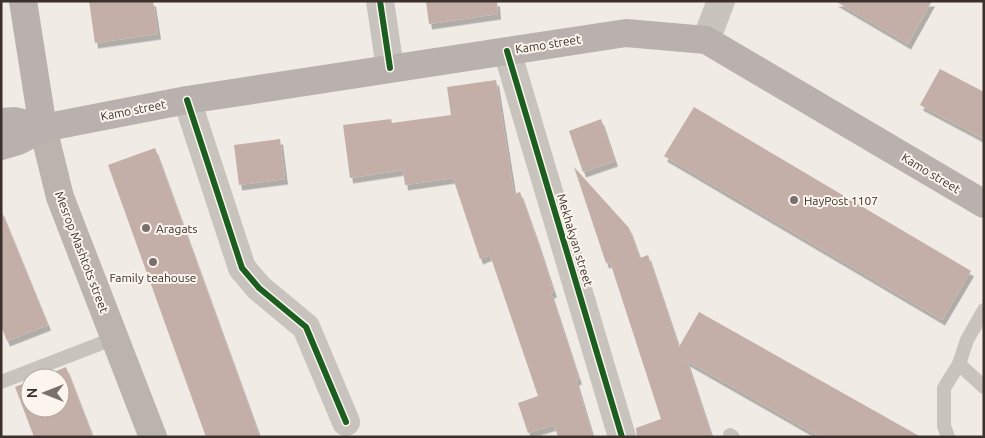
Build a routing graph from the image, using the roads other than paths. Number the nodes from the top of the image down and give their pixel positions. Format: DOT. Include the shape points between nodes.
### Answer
graph roads {
  1 [pos="23,1"];
  2 [pos="380,1"];
  3 [pos="721,1"];
  4 [pos="706,40"];
  5 [pos="507,50"];
  6 [pos="390,68"];
  7 [pos="186,100"];
  8 [pos="1,122"];
  9 [pos="43,128"];
  10 [pos="1,146"];
  11 [pos="984,204"];
  12 [pos="984,310"];
  13 [pos="115,338"];
  14 [pos="959,364"];
  15 [pos="1,382"];
  16 [pos="984,387"];
  17 [pos="346,422"];
  18 [pos="153,437"];
  19 [pos="622,437"];
  20 [pos="948,437"];
  1 -- 9 [label="main road, Mesrop Mashtots street"];
  2 -- 6 [label="street"];
  3 -- 4 [label="street"];
  4 -- 5 [label="main road, Kamo street" via="626,32"];
  4 -- 11 [label="main road, Kamo street"];
  5 -- 6 [label="main road, Kamo street"];
  5 -- 19 [label="street, Mekhakyan street"];
  6 -- 7 [label="main road, Kamo street"];
  7 -- 9 [label="main road, Kamo street"];
  7 -- 17 [label="street" via="242,268 259,288 306,327"];
  8 -- 9 [label="main road" via="15,121"];
  9 -- 10 [label="main road"];
  9 -- 13 [label="main road, Mesrop Mashtots street" via="60,197"];
  12 -- 14 [label="lane" via="967,340"];
  13 -- 15 [label="lane"];
  13 -- 18 [label="main road, Mesrop Mashtots street"];
  14 -- 16 [label="lane"];
  14 -- 20 [label="lane" via="944,388 944,426"];
}
